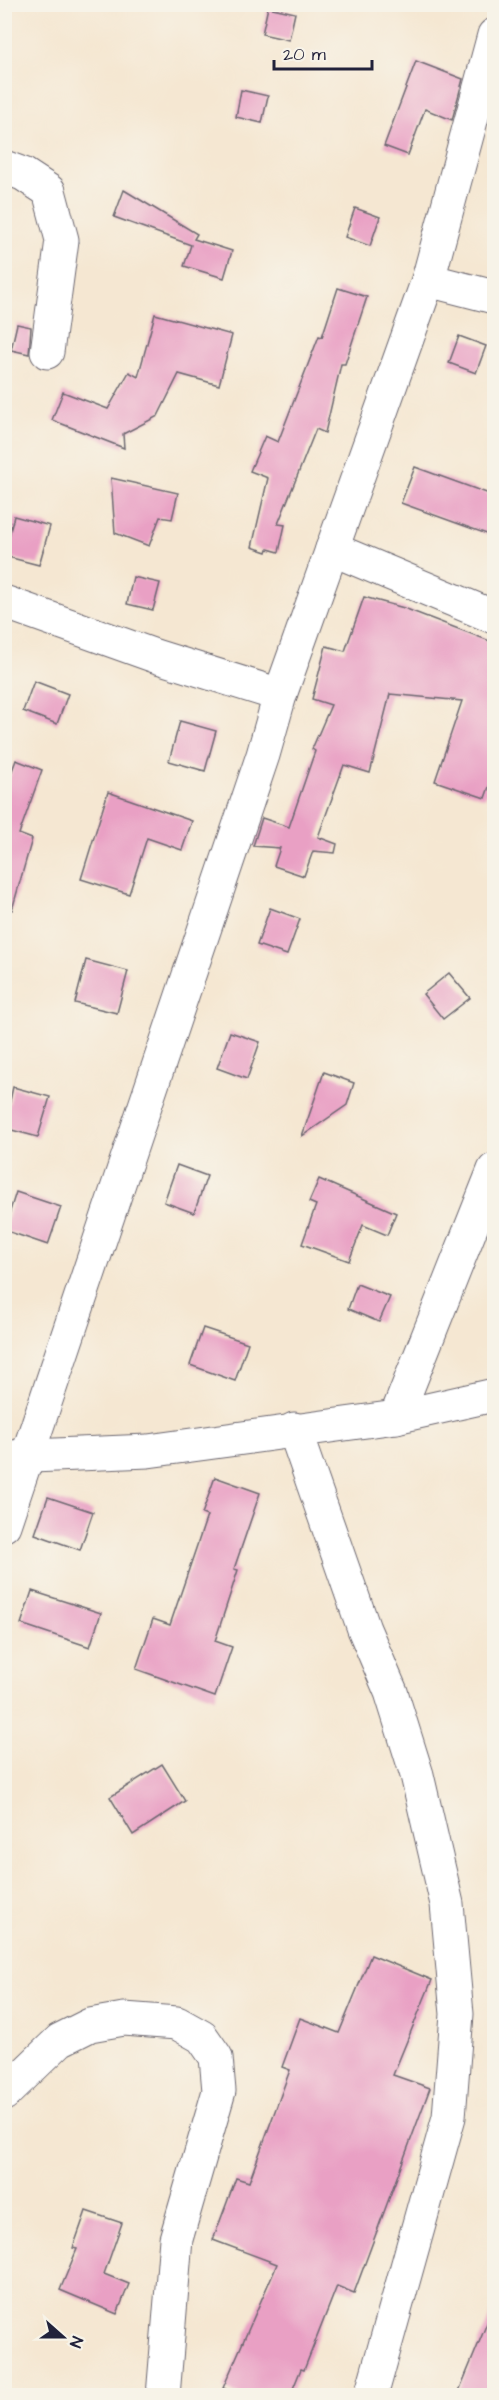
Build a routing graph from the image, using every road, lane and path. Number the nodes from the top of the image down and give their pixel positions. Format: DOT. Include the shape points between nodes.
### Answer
graph roads {
  1 [pos="495,35"];
  2 [pos="4,167"];
  3 [pos="428,280"];
  4 [pos="495,297"];
  5 [pos="46,352"];
  6 [pos="332,549"];
  7 [pos="4,602"];
  8 [pos="495,617"];
  9 [pos="280,695"];
  10 [pos="495,1170"];
  11 [pos="495,1395"];
  12 [pos="396,1417"];
  13 [pos="294,1429"];
  14 [pos="17,1457"];
  15 [pos="4,1525"];
  16 [pos="4,2094"];
  17 [pos="163,2396"];
  18 [pos="370,2396"];
  1 -- 3 [label="street"];
  2 -- 5 [label="street" via="49,191 62,240"];
  3 -- 4 [label="street"];
  3 -- 6 [label="street"];
  6 -- 8 [label="street"];
  6 -- 9 [label="street"];
  7 -- 9 [label="street"];
  9 -- 14 [label="street" via="263,754"];
  10 -- 12 [label="street"];
  11 -- 12 [label="street"];
  12 -- 13 [label="street"];
  13 -- 14 [label="street" via="148,1451"];
  13 -- 18 [label="street" via="364,1629 391,1692 417,1775 447,1904 458,2014 449,2117"];
  14 -- 15 [label="street"];
  16 -- 17 [label="street" via="60,2040 90,2025 124,2019 177,2023 202,2037 216,2057 219,2091 176,2239"];
}
